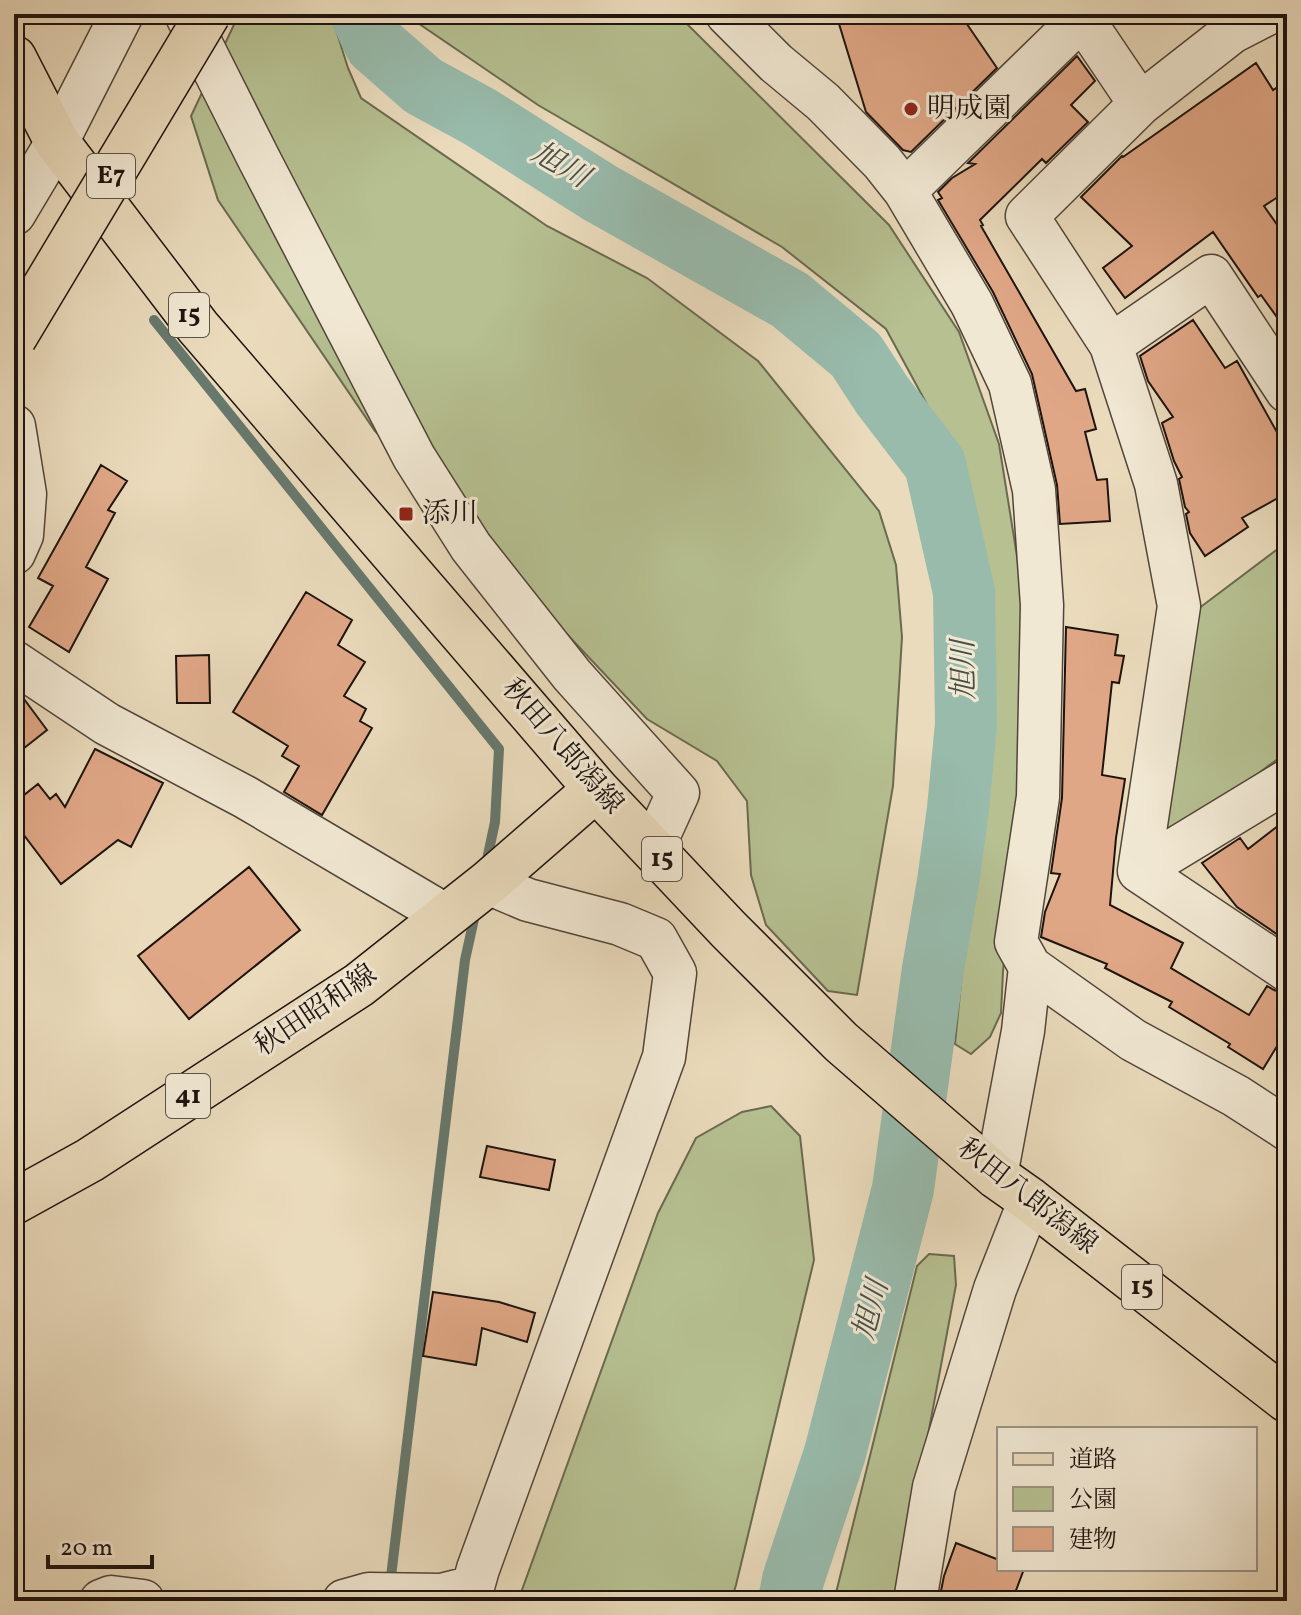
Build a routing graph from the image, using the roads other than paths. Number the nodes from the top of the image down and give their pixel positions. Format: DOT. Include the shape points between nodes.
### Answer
graph roads {
  1 [pos="122,14"];
  2 [pos="186,14"];
  3 [pos="208,14"];
  4 [pos="727,14"];
  5 [pos="1267,14"];
  6 [pos="1273,14"];
  7 [pos="1083,16"];
  8 [pos="1287,30"];
  9 [pos="14,58"];
  10 [pos="1140,104"];
  11 [pos="57,142"];
  12 [pos="905,191"];
  13 [pos="14,214"];
  14 [pos="14,338"];
  15 [pos="1111,345"];
  16 [pos="1287,391"];
  17 [pos="14,426"];
  18 [pos="14,553"];
  19 [pos="14,662"];
  20 [pos="1287,781"];
  21 [pos="596,789"];
  22 [pos="653,848"];
  23 [pos="1139,871"];
  24 [pos="488,883"];
  25 [pos="445,915"];
  26 [pos="1030,967"];
  27 [pos="1287,970"];
  28 [pos="1287,1129"];
  29 [pos="1013,1188"];
  30 [pos="14,1202"];
  31 [pos="1287,1400"];
  32 [pos="471,1594"];
  33 [pos="371,1596"];
  34 [pos="101,1601"];
  35 [pos="143,1601"];
  36 [pos="915,1601"];
  1 -- 11 [label="street"];
  2 -- 22 [label="street" via="414,457 471,547 563,663 678,793"];
  3 -- 14 [label="main road, E7, bridge"];
  4 -- 12 [label="street" via="823,102"];
  5 -- 10 [label="street" via="1232,32"];
  6 -- 8 [label="street"];
  7 -- 10 [label="street"];
  7 -- 12 [label="street"];
  9 -- 11 [label="main road, 秋田八郎潟線 / 15"];
  10 -- 15 [label="street" via="1027,216"];
  11 -- 13 [label="street"];
  11 -- 21 [label="main road, 秋田八郎潟線 / 15" via="198,327"];
  12 -- 26 [label="street" via="972,304 1010,384 1034,490 1042,605 1038,797 1016,942"];
  15 -- 16 [label="street" via="1211,276"];
  15 -- 23 [label="street" via="1156,484 1179,606"];
  17 -- 18 [label="street" via="25,494 22,535"];
  19 -- 25 [label="street" via="107,724 245,797"];
  20 -- 23 [label="street"];
  21 -- 22 [label="main road, 秋田八郎潟線 / 15"];
  21 -- 24 [label="main road, 秋田昭和線 / 41"];
  22 -- 29 [label="main road, 秋田八郎潟線 / 15" via="841,1042"];
  23 -- 27 [label="street"];
  24 -- 25 [label="main road, 秋田昭和線 / 41"];
  24 -- 32 [label="street" via="656,939 675,973 664,1057"];
  25 -- 30 [label="main road, 秋田昭和線 / 41" via="359,985 90,1160"];
  26 -- 28 [label="street" via="1133,1040"];
  26 -- 29 [label="street"];
  29 -- 31 [label="main road, 秋田八郎潟線 / 15"];
  29 -- 36 [label="street" via="995,1289 934,1487"];
  32 -- 33 [label="street"];
  34 -- 35 [label="street"];
}
